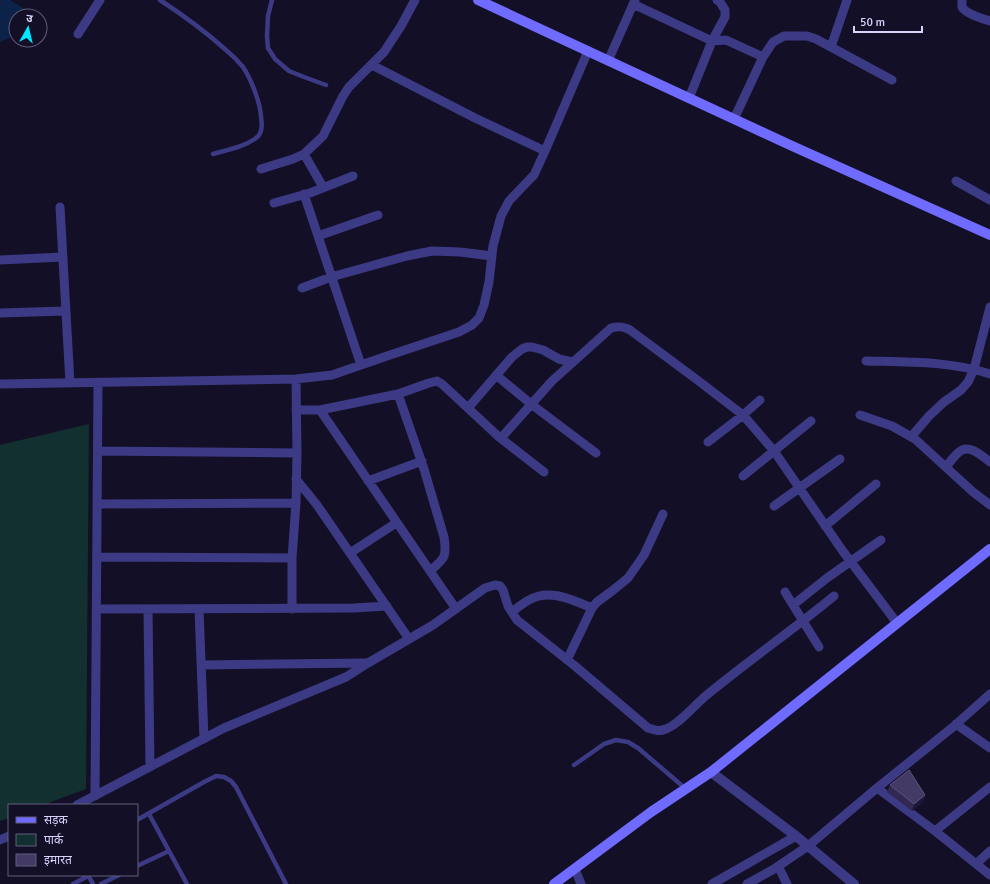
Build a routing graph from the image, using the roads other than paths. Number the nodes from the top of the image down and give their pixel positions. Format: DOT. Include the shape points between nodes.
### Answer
graph roads {
  1 [pos="100,0"];
  2 [pos="160,0"];
  3 [pos="272,0"];
  4 [pos="415,0"];
  5 [pos="478,0"];
  6 [pos="717,0"];
  7 [pos="847,0"];
  8 [pos="962,0"];
  9 [pos="634,2"];
  10 [pos="493,3"];
  11 [pos="990,21"];
  12 [pos="78,34"];
  13 [pos="712,41"];
  14 [pos="831,47"];
  15 [pos="588,51"];
  16 [pos="763,57"];
  17 [pos="608,61"];
  18 [pos="372,65"];
  19 [pos="892,80"];
  20 [pos="326,85"];
  21 [pos="689,98"];
  22 [pos="734,119"];
  23 [pos="545,151"];
  24 [pos="213,154"];
  25 [pos="304,154"];
  26 [pos="261,169"];
  27 [pos="353,176"];
  28 [pos="956,181"];
  29 [pos="323,187"];
  30 [pos="304,194"];
  31 [pos="990,200"];
  32 [pos="274,203"];
  33 [pos="60,207"];
  34 [pos="378,216"];
  35 [pos="990,235"];
  36 [pos="318,236"];
  37 [pos="492,256"];
  38 [pos="63,257"];
  39 [pos="0,260"];
  40 [pos="331,277"];
  41 [pos="302,288"];
  42 [pos="990,307"];
  43 [pos="66,311"];
  44 [pos="0,313"];
  45 [pos="866,360"];
  46 [pos="572,362"];
  47 [pos="361,365"];
  48 [pos="974,369"];
  49 [pos="990,374"];
  50 [pos="496,375"];
  51 [pos="296,378"];
  52 [pos="70,383"];
  53 [pos="98,383"];
  54 [pos="0,384"];
  55 [pos="398,394"];
  56 [pos="760,400"];
  57 [pos="531,404"];
  58 [pos="468,408"];
  59 [pos="296,410"];
  60 [pos="320,410"];
  61 [pos="743,415"];
  62 [pos="860,415"];
  63 [pos="811,421"];
  64 [pos="911,437"];
  65 [pos="501,438"];
  66 [pos="708,442"];
  67 [pos="98,451"];
  68 [pos="774,451"];
  69 [pos="596,452"];
  70 [pos="297,453"];
  71 [pos="840,459"];
  72 [pos="422,461"];
  73 [pos="990,462"];
  74 [pos="946,467"];
  75 [pos="544,472"];
  76 [pos="743,476"];
  77 [pos="296,479"];
  78 [pos="368,481"];
  79 [pos="876,484"];
  80 [pos="799,488"];
  81 [pos="296,503"];
  82 [pos="98,504"];
  83 [pos="990,505"];
  84 [pos="774,506"];
  85 [pos="663,514"];
  86 [pos="396,523"];
  87 [pos="825,526"];
  88 [pos="881,540"];
  89 [pos="990,549"];
  90 [pos="350,554"];
  91 [pos="98,557"];
  92 [pos="292,558"];
  93 [pos="851,562"];
  94 [pos="430,571"];
  95 [pos="785,592"];
  96 [pos="834,596"];
  97 [pos="793,605"];
  98 [pos="387,606"];
  99 [pos="592,608"];
  100 [pos="97,609"];
  101 [pos="148,609"];
  102 [pos="199,609"];
  103 [pos="292,609"];
  104 [pos="456,609"];
  105 [pos="512,612"];
  106 [pos="803,622"];
  107 [pos="897,623"];
  108 [pos="409,639"];
  109 [pos="819,647"];
  110 [pos="568,660"];
  111 [pos="368,663"];
  112 [pos="202,665"];
  113 [pos="990,694"];
  114 [pos="956,724"];
  115 [pos="204,739"];
  116 [pos="990,748"];
  117 [pos="574,765"];
  118 [pos="150,767"];
  119 [pos="711,772"];
  120 [pos="990,787"];
  121 [pos="877,788"];
  122 [pos="686,789"];
  123 [pos="95,796"];
  124 [pos="79,804"];
  125 [pos="148,814"];
  126 [pos="138,819"];
  127 [pos="935,831"];
  128 [pos="796,836"];
  129 [pos="808,846"];
  130 [pos="169,851"];
  131 [pos="990,851"];
  132 [pos="976,864"];
  133 [pos="138,866"];
  134 [pos="778,866"];
  135 [pos="575,869"];
  136 [pos="990,875"];
  137 [pos="86,876"];
  138 [pos="117,876"];
  139 [pos="848,882"];
  140 [pos="73,884"];
  141 [pos="101,884"];
  142 [pos="187,884"];
  143 [pos="286,884"];
  144 [pos="554,884"];
  145 [pos="581,884"];
  146 [pos="712,884"];
  147 [pos="747,884"];
  148 [pos="787,884"];
  1 -- 12 [label="street"];
  2 -- 24 [label="lane" via="210,35 243,67 259,103 262,125 259,135 244,145"];
  3 -- 20 [label="lane" via="268,16 268,48 275,59 289,71"];
  4 -- 18 [label="street" via="384,52"];
  5 -- 10 [label="main road"];
  6 -- 13 [label="street" via="725,10 725,17"];
  7 -- 14 [label="street"];
  8 -- 11 [label="street" via="964,10"];
  9 -- 13 [label="street"];
  9 -- 17 [label="street"];
  10 -- 15 [label="main road"];
  13 -- 16 [label="street" via="726,40"];
  13 -- 21 [label="street"];
  14 -- 16 [label="street" via="807,36 784,36 773,42"];
  14 -- 19 [label="street"];
  15 -- 17 [label="main road"];
  15 -- 23 [label="street"];
  16 -- 22 [label="street"];
  17 -- 21 [label="main road"];
  18 -- 23 [label="street"];
  18 -- 25 [label="street" via="346,92 323,136"];
  21 -- 22 [label="main road"];
  22 -- 35 [label="main road"];
  23 -- 37 [label="street" via="534,175 508,202 501,216"];
  25 -- 26 [label="street"];
  25 -- 29 [label="street"];
  27 -- 29 [label="street"];
  28 -- 31 [label="street"];
  29 -- 30 [label="street"];
  30 -- 32 [label="street"];
  30 -- 36 [label="street"];
  33 -- 38 [label="street"];
  34 -- 36 [label="street"];
  36 -- 40 [label="street"];
  37 -- 40 [label="street" via="432,252 407,256"];
  37 -- 47 [label="street" via="484,305 479,318 472,325 459,332"];
  38 -- 39 [label="street"];
  38 -- 43 [label="street"];
  40 -- 41 [label="street"];
  40 -- 47 [label="street"];
  42 -- 48 [label="street"];
  43 -- 44 [label="street"];
  43 -- 52 [label="street"];
  45 -- 48 [label="street" via="933,363"];
  46 -- 50 [label="street" via="527,347 512,357"];
  46 -- 57 [label="street"];
  46 -- 61 [label="street" via="611,328 623,326"];
  47 -- 51 [label="street" via="332,375"];
  48 -- 49 [label="street"];
  48 -- 64 [label="street" via="962,390 944,402"];
  50 -- 57 [label="street"];
  50 -- 58 [label="street"];
  51 -- 53 [label="street"];
  51 -- 59 [label="street"];
  52 -- 53 [label="street"];
  52 -- 54 [label="street"];
  53 -- 67 [label="street"];
  55 -- 58 [label="street" via="437,381"];
  55 -- 60 [label="street"];
  55 -- 72 [label="street"];
  56 -- 61 [label="street"];
  57 -- 65 [label="street"];
  57 -- 69 [label="street"];
  58 -- 65 [label="street"];
  59 -- 60 [label="street"];
  59 -- 70 [label="street"];
  60 -- 78 [label="street"];
  61 -- 66 [label="street"];
  61 -- 68 [label="street"];
  62 -- 64 [label="street" via="892,426"];
  63 -- 68 [label="street"];
  64 -- 74 [label="street"];
  65 -- 75 [label="street"];
  67 -- 70 [label="street"];
  67 -- 82 [label="street"];
  68 -- 76 [label="street"];
  68 -- 80 [label="street"];
  70 -- 77 [label="street"];
  71 -- 80 [label="street"];
  72 -- 78 [label="street"];
  72 -- 94 [label="street" via="445,544 443,559"];
  73 -- 74 [label="street" via="969,449 959,451"];
  74 -- 83 [label="street"];
  77 -- 81 [label="street"];
  77 -- 90 [label="street"];
  78 -- 86 [label="street"];
  79 -- 87 [label="street"];
  80 -- 84 [label="street"];
  80 -- 87 [label="street"];
  81 -- 82 [label="street"];
  81 -- 92 [label="street"];
  82 -- 91 [label="street"];
  85 -- 99 [label="street" via="644,555 628,578"];
  86 -- 90 [label="street"];
  86 -- 94 [label="street"];
  87 -- 93 [label="street"];
  88 -- 93 [label="street"];
  89 -- 107 [label="main road"];
  90 -- 98 [label="street"];
  91 -- 92 [label="street"];
  91 -- 100 [label="street"];
  92 -- 103 [label="street"];
  93 -- 97 [label="street"];
  93 -- 107 [label="street"];
  94 -- 104 [label="street"];
  95 -- 97 [label="street"];
  96 -- 106 [label="street"];
  97 -- 106 [label="street"];
  98 -- 103 [label="street"];
  98 -- 108 [label="street"];
  99 -- 105 [label="street" via="554,595 541,595 530,599"];
  99 -- 110 [label="street"];
  100 -- 101 [label="street"];
  100 -- 123 [label="street"];
  101 -- 102 [label="street"];
  101 -- 118 [label="street"];
  102 -- 103 [label="street"];
  102 -- 112 [label="street"];
  104 -- 105 [label="street" via="485,588 495,584 503,590"];
  104 -- 108 [label="street"];
  105 -- 110 [label="street" via="517,620"];
  106 -- 109 [label="street"];
  106 -- 110 [label="street" via="707,694 665,730 648,728"];
  107 -- 119 [label="main road"];
  108 -- 111 [label="street"];
  111 -- 112 [label="street"];
  111 -- 115 [label="street" via="346,677 224,728"];
  112 -- 115 [label="street"];
  113 -- 114 [label="street"];
  114 -- 116 [label="street"];
  114 -- 121 [label="street"];
  115 -- 118 [label="street"];
  117 -- 122 [label="lane" via="604,744 616,740 628,742"];
  118 -- 123 [label="street"];
  119 -- 122 [label="main road"];
  119 -- 128 [label="street"];
  120 -- 127 [label="street"];
  121 -- 127 [label="street"];
  121 -- 129 [label="street"];
  122 -- 135 [label="main road"];
  123 -- 124 [label="street"];
  125 -- 126 [label="lane"];
  125 -- 130 [label="lane"];
  125 -- 143 [label="lane" via="216,776 224,777 236,787"];
  127 -- 132 [label="street"];
  128 -- 129 [label="street"];
  128 -- 146 [label="street"];
  129 -- 134 [label="street"];
  129 -- 139 [label="street"];
  130 -- 133 [label="lane"];
  130 -- 142 [label="lane"];
  131 -- 132 [label="street"];
  132 -- 136 [label="street"];
  134 -- 147 [label="street"];
  134 -- 148 [label="street"];
  135 -- 144 [label="main road"];
  135 -- 145 [label="street"];
  137 -- 140 [label="lane"];
  138 -- 141 [label="lane"];
}
